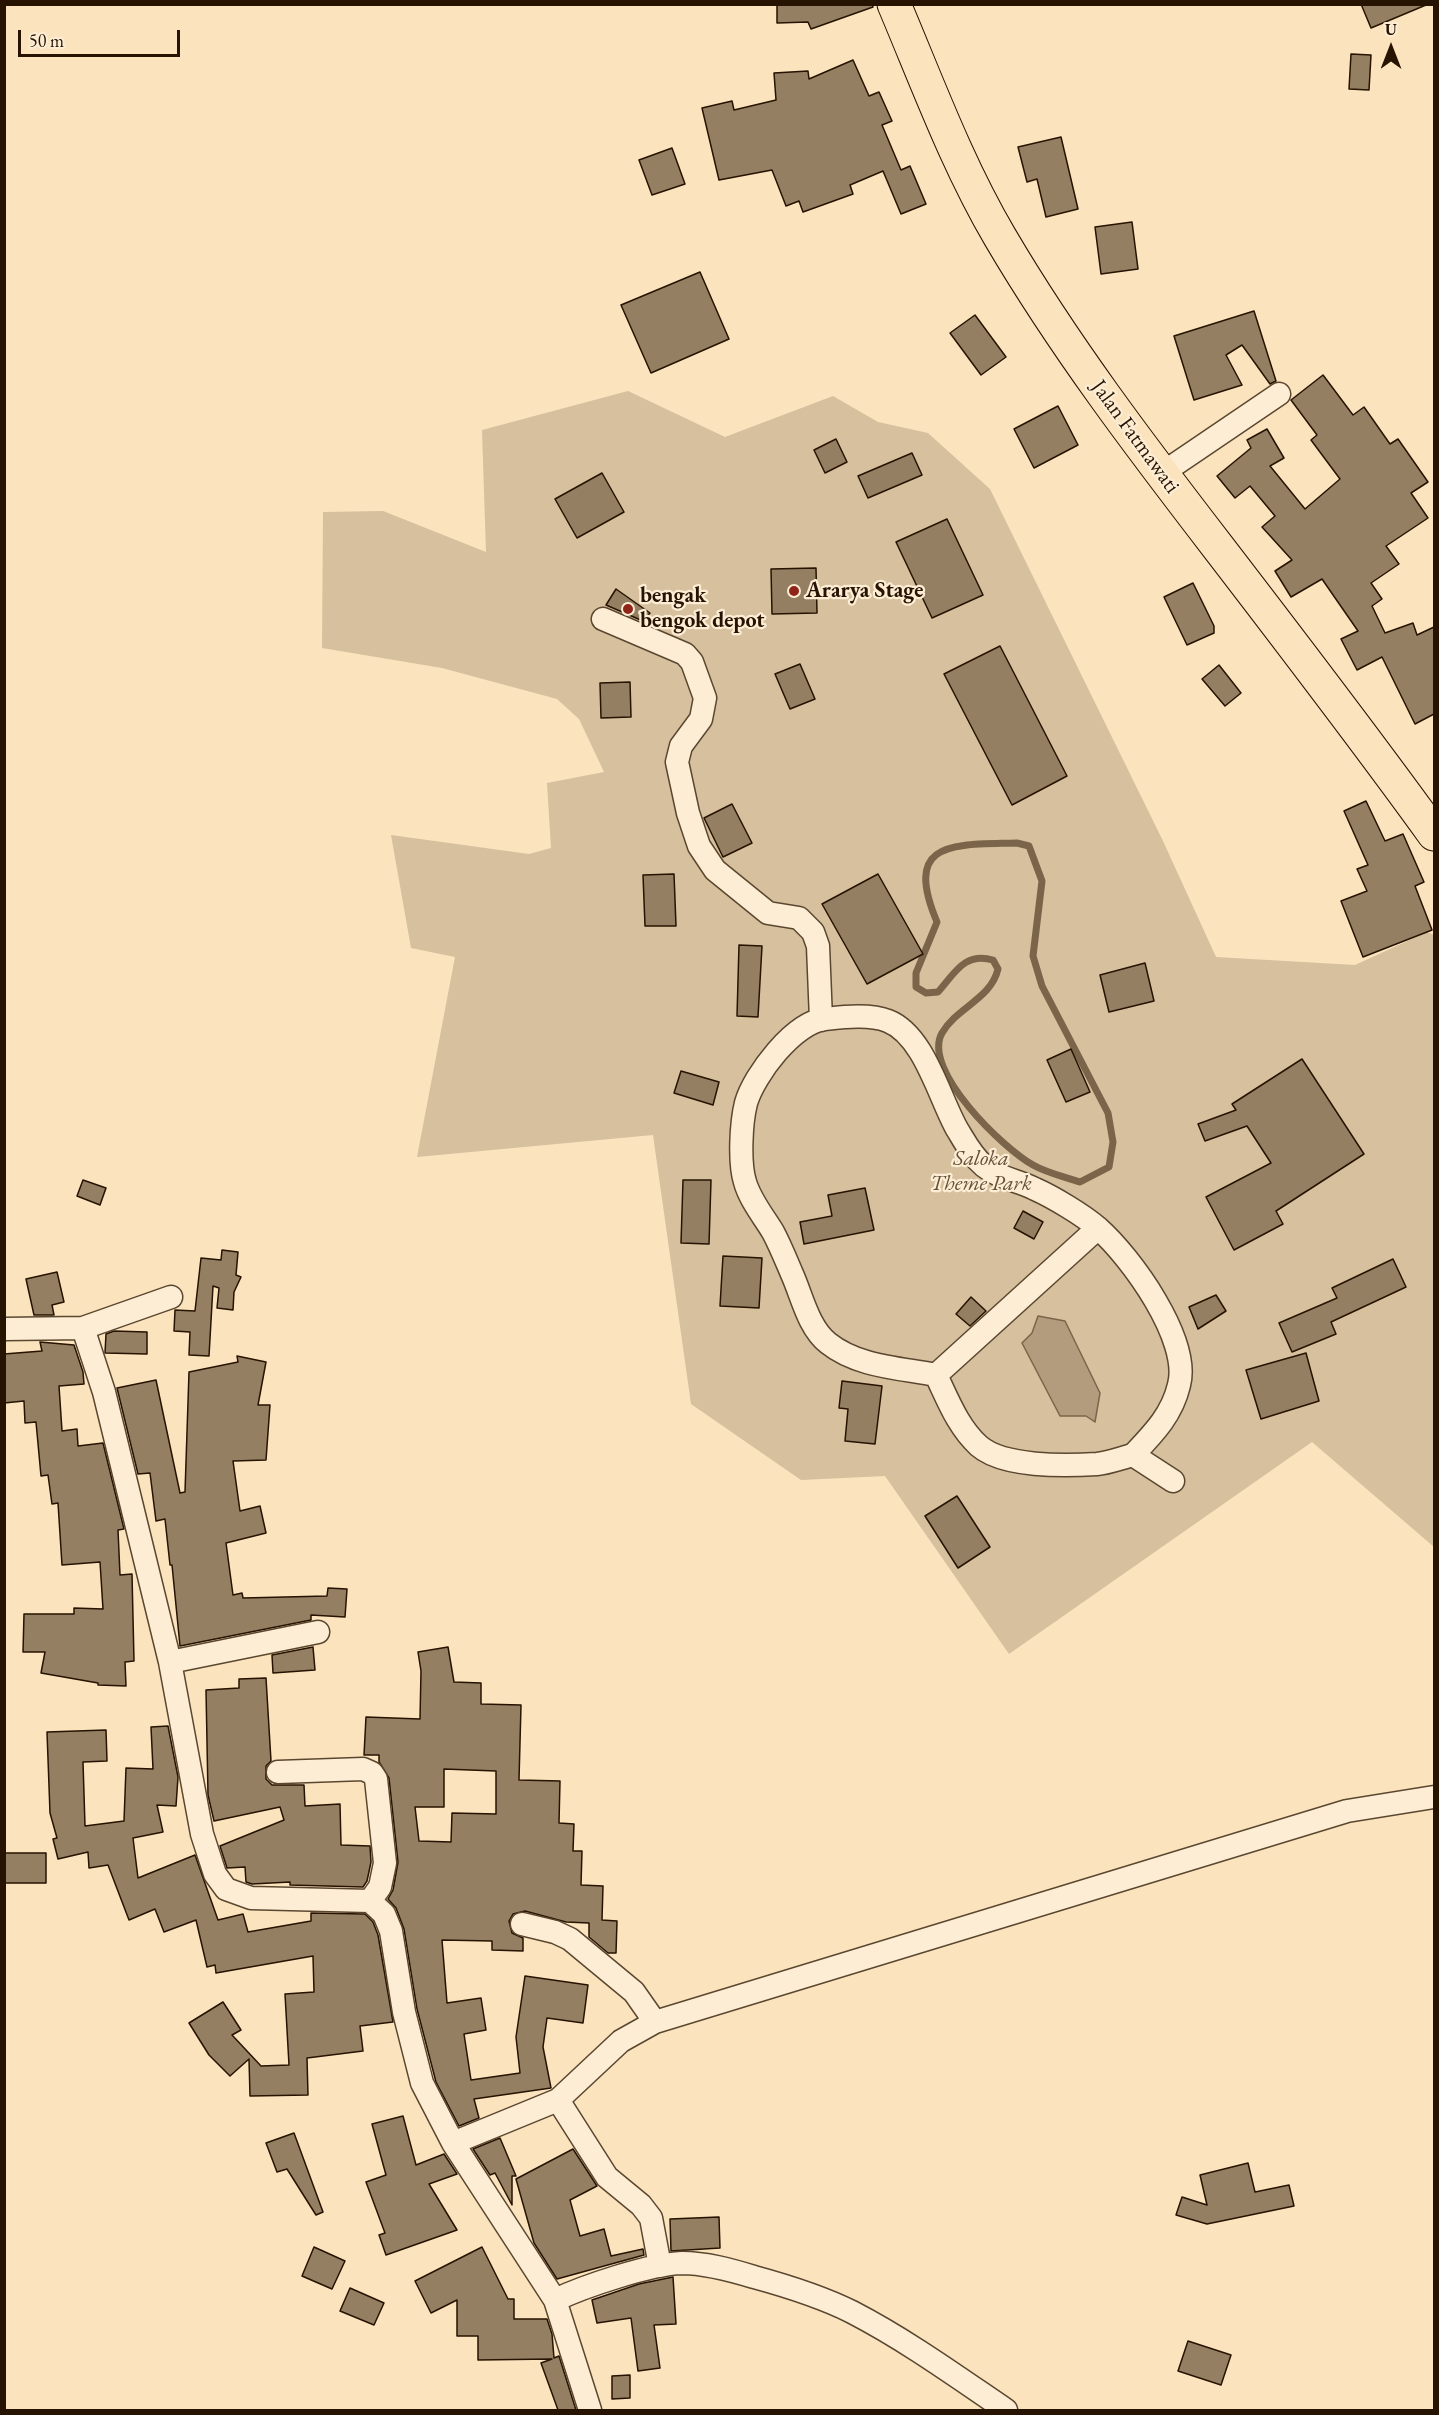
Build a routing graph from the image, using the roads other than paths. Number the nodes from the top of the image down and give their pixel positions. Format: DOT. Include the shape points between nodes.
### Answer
graph roads {
  1 [pos="894,4"];
  2 [pos="1279,394"];
  3 [pos="1161,474"];
  4 [pos="603,619"];
  5 [pos="1434,834"];
  6 [pos="821,1020"];
  7 [pos="1098,1228"];
  8 [pos="171,1297"];
  9 [pos="84,1328"];
  10 [pos="4,1329"];
  11 [pos="936,1375"];
  12 [pos="1133,1455"];
  13 [pos="1173,1481"];
  14 [pos="318,1632"];
  15 [pos="170,1662"];
  16 [pos="278,1772"];
  17 [pos="1434,1797"];
  18 [pos="370,1901"];
  19 [pos="522,1924"];
  20 [pos="655,2022"];
  21 [pos="558,2100"];
  22 [pos="453,2143"];
  23 [pos="660,2266"];
  24 [pos="555,2300"];
  25 [pos="590,2410"];
  26 [pos="1006,2410"];
  1 -- 3 [label="highway, Jalan Fatmawati" via="951,139 999,235 1059,332"];
  2 -- 3 [label="street"];
  3 -- 5 [label="highway, Jalan Fatmawati"];
  4 -- 6 [label="street" via="685,654 692,662 705,698 701,719 681,746 677,762 699,846 715,870 768,913 799,918 813,932 818,946"];
  6 -- 7 [label="street" via="861,1017 887,1021 905,1032 923,1055 945,1108 982,1165 1006,1180 1035,1188"];
  6 -- 11 [label="street" via="778,1049 746,1102 741,1156 745,1183 775,1236 814,1328 825,1341 843,1354 876,1365"];
  7 -- 11 [label="street"];
  7 -- 12 [label="street" via="1137,1271 1165,1317 1176,1344 1180,1383 1163,1424"];
  8 -- 9 [label="street"];
  9 -- 10 [label="street"];
  9 -- 15 [label="street" via="104,1392"];
  11 -- 12 [label="street" via="962,1426 980,1447 1000,1458 1048,1464 1099,1464"];
  12 -- 13 [label="street"];
  14 -- 15 [label="street"];
  15 -- 18 [label="street" via="202,1834 215,1874 226,1889 251,1898"];
  16 -- 18 [label="street" via="363,1769 372,1773 376,1779 385,1863 380,1887"];
  17 -- 20 [label="street" via="1347,1811"];
  18 -- 22 [label="street" via="384,1914 391,1931 404,2012 422,2084"];
  19 -- 20 [label="street" via="570,1939 634,1992"];
  20 -- 21 [label="street" via="621,2041"];
  21 -- 22 [label="street"];
  21 -- 23 [label="street" via="607,2177 651,2218"];
  22 -- 24 [label="street"];
  23 -- 24 [label="street"];
  23 -- 26 [label="street" via="724,2268 787,2286 852,2312"];
  24 -- 25 [label="street"];
}
